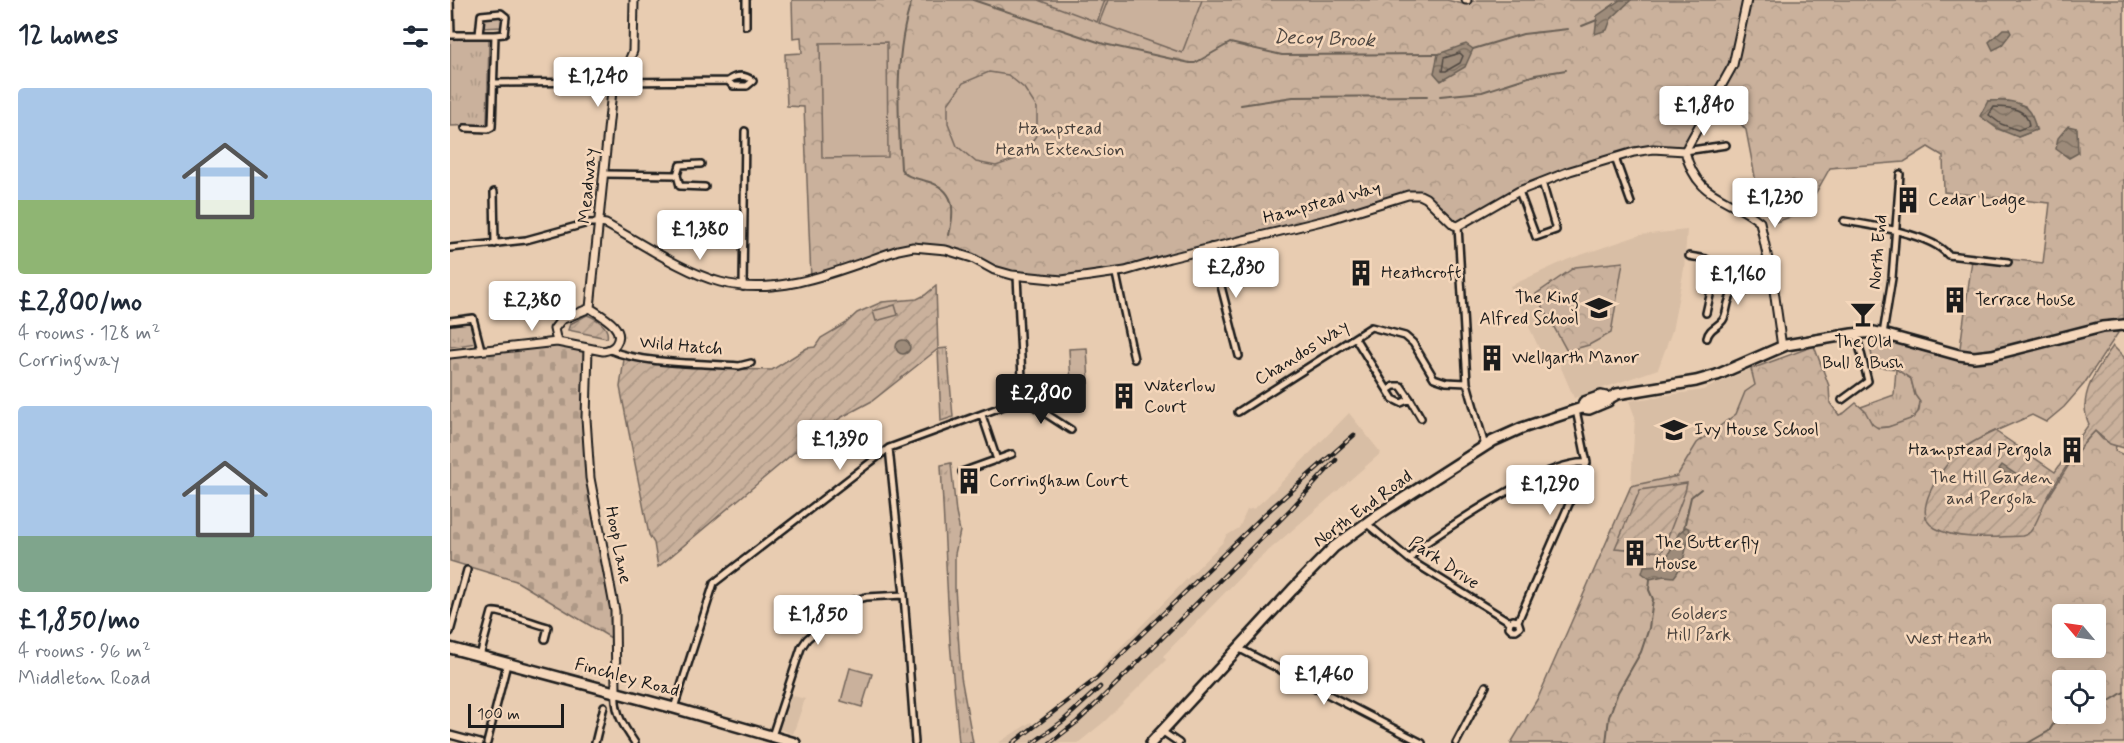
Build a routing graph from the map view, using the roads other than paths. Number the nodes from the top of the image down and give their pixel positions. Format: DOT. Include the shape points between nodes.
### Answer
graph roads {
  1 [pos="450,0"];
  2 [pos="634,0"];
  3 [pos="746,0"];
  4 [pos="1747,0"];
  5 [pos="746,26"];
  6 [pos="495,34"];
  7 [pos="450,35"];
  8 [pos="479,35"];
  9 [pos="613,81"];
  10 [pos="728,81"];
  11 [pos="493,83"];
  12 [pos="465,128"];
  13 [pos="745,130"];
  14 [pos="1726,146"];
  15 [pos="1685,151"];
  16 [pos="1615,158"];
  17 [pos="701,164"];
  18 [pos="604,174"];
  19 [pos="1900,174"];
  20 [pos="677,175"];
  21 [pos="1542,182"];
  22 [pos="705,187"];
  23 [pos="1519,191"];
  24 [pos="494,192"];
  25 [pos="1630,203"];
  26 [pos="1844,221"];
  27 [pos="599,223"];
  28 [pos="1458,226"];
  29 [pos="1896,230"];
  30 [pos="495,244"];
  31 [pos="1210,247"];
  32 [pos="450,248"];
  33 [pos="1689,256"];
  34 [pos="2008,262"];
  35 [pos="1116,274"];
  36 [pos="1017,276"];
  37 [pos="1713,282"];
  38 [pos="1773,283"];
  39 [pos="743,287"];
  40 [pos="1734,291"];
  41 [pos="590,308"];
  42 [pos="1706,313"];
  43 [pos="450,321"];
  44 [pos="2124,326"];
  45 [pos="1856,333"];
  46 [pos="1883,334"];
  47 [pos="1355,338"];
  48 [pos="1707,338"];
  49 [pos="556,342"];
  50 [pos="1784,346"];
  51 [pos="588,348"];
  52 [pos="481,349"];
  53 [pos="610,350"];
  54 [pos="450,354"];
  55 [pos="1239,356"];
  56 [pos="1134,359"];
  57 [pos="751,363"];
  58 [pos="1467,383"];
  59 [pos="1388,390"];
  60 [pos="1023,399"];
  61 [pos="1410,399"];
  62 [pos="1842,400"];
  63 [pos="1579,409"];
  64 [pos="1238,412"];
  65 [pos="982,416"];
  66 [pos="1420,418"];
  67 [pos="1071,430"];
  68 [pos="1485,446"];
  69 [pos="888,448"];
  70 [pos="1012,454"];
  71 [pos="997,460"];
  72 [pos="1587,463"];
  73 [pos="962,472"];
  74 [pos="1366,524"];
  75 [pos="1410,560"];
  76 [pos="467,570"];
  77 [pos="904,595"];
  78 [pos="1513,621"];
  79 [pos="450,632"];
  80 [pos="545,639"];
  81 [pos="450,648"];
  82 [pos="1238,648"];
  83 [pos="480,656"];
  84 [pos="507,664"];
  85 [pos="1486,686"];
  86 [pos="616,692"];
  87 [pos="604,706"];
  88 [pos="674,708"];
  89 [pos="1163,732"];
  90 [pos="450,735"];
  91 [pos="772,736"];
  92 [pos="480,743"];
  93 [pos="487,743"];
  94 [pos="595,743"];
  95 [pos="635,743"];
  96 [pos="795,743"];
  97 [pos="915,743"];
  98 [pos="1151,743"];
  99 [pos="1179,743"];
  100 [pos="1422,743"];
  101 [pos="1456,743"];
  1 -- 7 [label="street"];
  2 -- 9 [label="street" via="633,51"];
  3 -- 5 [label="street"];
  4 -- 15 [label="street" via="1733,65"];
  6 -- 8 [label="street"];
  6 -- 8 [label="street" via="505,31 506,17 501,14 481,15"];
  6 -- 11 [label="street"];
  7 -- 8 [label="street"];
  9 -- 10 [label="street"];
  9 -- 11 [label="street"];
  9 -- 18 [label="street, Meadway"];
  11 -- 12 [label="street" via="492,127"];
  13 -- 39 [label="street"];
  14 -- 15 [label="street"];
  15 -- 16 [label="street" via="1653,149"];
  15 -- 38 [label="street" via="1694,175 1708,193 1760,222"];
  16 -- 21 [label="street"];
  16 -- 25 [label="street"];
  17 -- 20 [label="street" via="680,165"];
  18 -- 20 [label="street"];
  18 -- 27 [label="street, Meadway"];
  19 -- 29 [label="street, North End"];
  20 -- 22 [label="street" via="680,186"];
  21 -- 23 [label="street"];
  21 -- 23 [label="street" via="1556,230 1536,237"];
  23 -- 28 [label="street"];
  24 -- 30 [label="street"];
  26 -- 29 [label="street"];
  27 -- 30 [label="street"];
  27 -- 39 [label="street, Hampstead Way" via="692,271"];
  27 -- 41 [label="street, Meadway"];
  28 -- 31 [label="street, Hampstead Way" via="1426,198 1408,195 1319,222"];
  28 -- 58 [label="street"];
  29 -- 34 [label="street" via="1943,249 1948,255"];
  29 -- 46 [label="street, North End"];
  30 -- 32 [label="street"];
  31 -- 35 [label="street, Hampstead Way"];
  31 -- 55 [label="street"];
  33 -- 37 [label="street" via="1715,264"];
  35 -- 36 [label="street, Hampstead Way" via="1062,280"];
  35 -- 56 [label="street"];
  36 -- 39 [label="street, Hampstead Way" via="951,251 912,247 811,279"];
  36 -- 60 [label="street"];
  37 -- 40 [label="street" via="1731,286"];
  37 -- 42 [label="street"];
  38 -- 40 [label="street"];
  38 -- 50 [label="street"];
  40 -- 48 [label="street" via="1721,323"];
  41 -- 49 [label="street" via="561,320 554,329"];
  41 -- 53 [label="street" via="616,327 618,341"];
  43 -- 52 [label="street" via="473,318"];
  44 -- 46 [label="main road, North End Road" via="2092,329 1974,357"];
  45 -- 46 [label="main road, North End Road"];
  45 -- 50 [label="main road, North End Road"];
  45 -- 62 [label="street" via="1868,381"];
  47 -- 58 [label="street, Chandos Way" via="1371,327 1405,336 1434,378"];
  47 -- 59 [label="street"];
  47 -- 64 [label="street, Chandos Way"];
  49 -- 51 [label="street"];
  49 -- 52 [label="street"];
  50 -- 63 [label="main road, North End Road" via="1717,375 1630,391 1589,409"];
  51 -- 53 [label="street"];
  51 -- 86 [label="street, Hoop Lane" via="586,418 590,478 615,611"];
  52 -- 54 [label="street"];
  53 -- 57 [label="street, Wild Hatch" via="643,358 739,366"];
  58 -- 68 [label="street"];
  59 -- 61 [label="street" via="1397,402"];
  59 -- 61 [label="street" via="1401,386"];
  60 -- 65 [label="street"];
  60 -- 67 [label="street"];
  61 -- 66 [label="street"];
  63 -- 68 [label="main road, North End Road" via="1521,428"];
  63 -- 72 [label="street"];
  65 -- 69 [label="street"];
  65 -- 71 [label="street"];
  68 -- 74 [label="main road, North End Road"];
  69 -- 77 [label="street"];
  69 -- 88 [label="street" via="714,583"];
  70 -- 71 [label="street"];
  71 -- 73 [label="street"];
  72 -- 75 [label="street" via="1577,462 1500,496 1417,549"];
  72 -- 78 [label="street"];
  74 -- 75 [label="street, Park Drive"];
  74 -- 82 [label="main road, North End Road" via="1314,566"];
  75 -- 78 [label="street, Park Drive"];
  76 -- 79 [label="street"];
  77 -- 91 [label="street" via="851,601 807,639"];
  77 -- 97 [label="street"];
  78 -- 78 [label="street, Park Drive" via="1520,627 1516,630 1510,629"];
  80 -- 83 [label="street" via="548,627 492,612"];
  81 -- 83 [label="main road, Finchley Road"];
  82 -- 89 [label="main road, North End Road"];
  82 -- 100 [label="street"];
  83 -- 84 [label="main road, Finchley Road"];
  84 -- 86 [label="main road, Finchley Road"];
  84 -- 93 [label="street"];
  85 -- 101 [label="street"];
  86 -- 88 [label="main road, Finchley Road"];
  86 -- 95 [label="street, Hoop Lane" via="621,722"];
  87 -- 94 [label="street"];
  88 -- 91 [label="main road, Finchley Road"];
  89 -- 98 [label="main road, North End Road"];
  89 -- 99 [label="street"];
  90 -- 92 [label="street"];
  91 -- 96 [label="main road, Finchley Road"];
}
